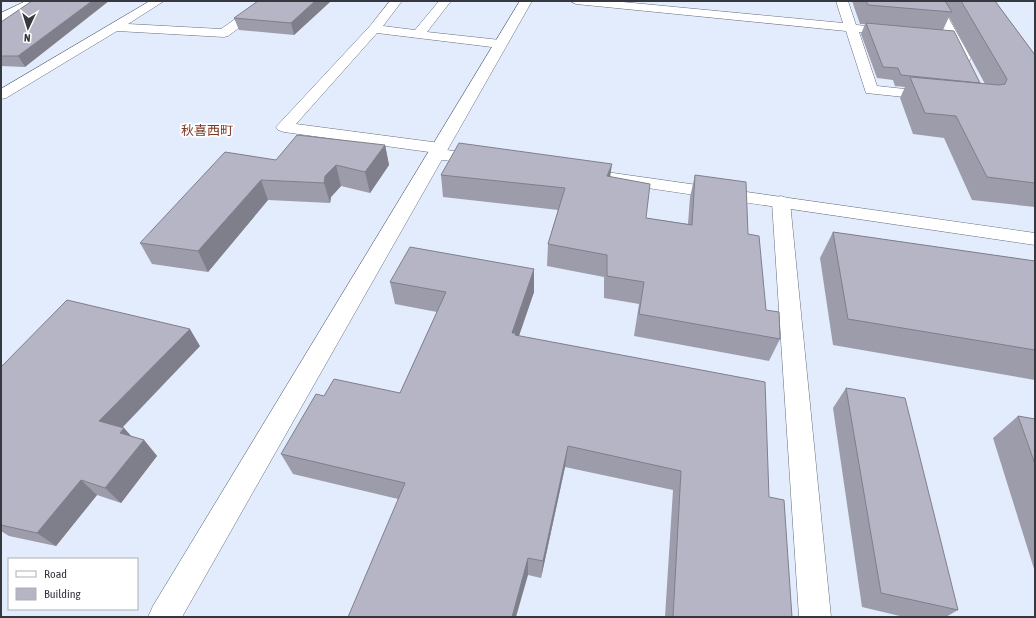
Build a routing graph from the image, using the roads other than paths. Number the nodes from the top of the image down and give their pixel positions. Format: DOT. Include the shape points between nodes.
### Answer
graph roads {
  1 [pos="36,1"];
  2 [pos="158,1"];
  3 [pos="269,1"];
  4 [pos="396,1"];
  5 [pos="445,1"];
  6 [pos="526,1"];
  7 [pos="576,1"];
  8 [pos="734,1"];
  9 [pos="842,1"];
  10 [pos="933,1"];
  11 [pos="636,4"];
  12 [pos="735,16"];
  13 [pos="1,18"];
  14 [pos="113,27"];
  15 [pos="850,28"];
  16 [pos="374,29"];
  17 [pos="902,33"];
  18 [pos="419,34"];
  19 [pos="939,36"];
  20 [pos="954,38"];
  21 [pos="500,44"];
  22 [pos="972,73"];
  23 [pos="1,95"];
  24 [pos="947,97"];
  25 [pos="438,151"];
  26 [pos="498,162"];
  27 [pos="590,175"];
  28 [pos="781,202"];
  29 [pos="1035,238"];
  30 [pos="164,617"];
  31 [pos="815,617"];
  1 -- 13 [label="street"];
  2 -- 14 [label="street"];
  3 -- 14 [label="street" via="224,33"];
  4 -- 16 [label="street"];
  5 -- 18 [label="street"];
  6 -- 21 [label="street"];
  7 -- 11 [label="street"];
  8 -- 12 [label="street"];
  9 -- 15 [label="street"];
  10 -- 20 [label="street"];
  11 -- 12 [label="street"];
  12 -- 15 [label="street"];
  14 -- 23 [label="street"];
  15 -- 17 [label="street"];
  15 -- 24 [label="street" via="871,90"];
  16 -- 18 [label="street"];
  16 -- 25 [label="street" via="284,127"];
  18 -- 21 [label="street"];
  19 -- 20 [label="street"];
  20 -- 22 [label="street"];
  21 -- 25 [label="street"];
  25 -- 26 [label="street"];
  25 -- 30 [label="street"];
  27 -- 28 [label="street"];
  28 -- 29 [label="street"];
  28 -- 31 [label="street"];
}
